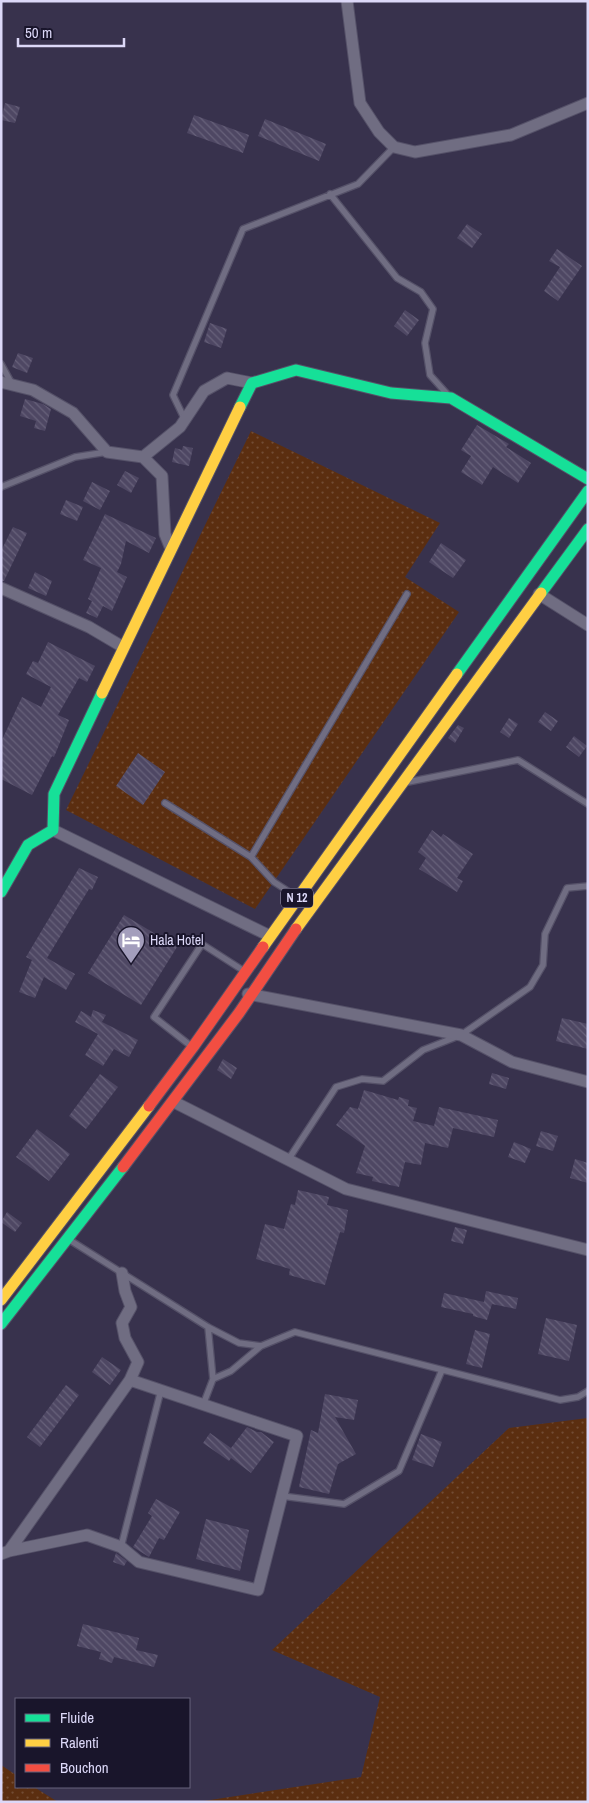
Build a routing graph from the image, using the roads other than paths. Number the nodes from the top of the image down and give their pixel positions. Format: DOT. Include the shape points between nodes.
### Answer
graph roads {
  1 [pos="348,1"];
  2 [pos="588,103"];
  3 [pos="394,147"];
  4 [pos="330,194"];
  5 [pos="1,364"];
  6 [pos="7,383"];
  7 [pos="252,384"];
  8 [pos="451,398"];
  9 [pos="184,420"];
  10 [pos="107,452"];
  11 [pos="144,457"];
  12 [pos="588,479"];
  13 [pos="1,487"];
  14 [pos="588,492"];
  15 [pos="588,529"];
  16 [pos="171,549"];
  17 [pos="1,588"];
  18 [pos="406,594"];
  19 [pos="539,594"];
  20 [pos="588,625"];
  21 [pos="123,647"];
  22 [pos="401,784"];
  23 [pos="165,803"];
  24 [pos="588,804"];
  25 [pos="359,810"];
  26 [pos="374,820"];
  27 [pos="53,830"];
  28 [pos="251,857"];
  29 [pos="588,886"];
  30 [pos="1,892"];
  31 [pos="298,897"];
  32 [pos="270,936"];
  33 [pos="245,971"];
  34 [pos="232,991"];
  35 [pos="252,994"];
  36 [pos="460,1035"];
  37 [pos="193,1047"];
  38 [pos="588,1082"];
  39 [pos="174,1102"];
  40 [pos="288,1160"];
  41 [pos="67,1238"];
  42 [pos="588,1250"];
  43 [pos="122,1273"];
  44 [pos="1,1300"];
  45 [pos="1,1324"];
  46 [pos="208,1327"];
  47 [pos="261,1346"];
  48 [pos="442,1370"];
  49 [pos="213,1379"];
  50 [pos="130,1380"];
  51 [pos="162,1390"];
  52 [pos="588,1391"];
  53 [pos="203,1404"];
  54 [pos="282,1496"];
  55 [pos="121,1547"];
  56 [pos="5,1553"];
  1 -- 3 [label="street" via="360,103 379,132"];
  2 -- 3 [label="street" via="511,135 414,152"];
  3 -- 4 [label="lane" via="358,184"];
  4 -- 8 [label="lane" via="397,278 422,292 433,308 425,343 430,375"];
  4 -- 9 [label="lane" via="243,229 173,395"];
  5 -- 6 [label="lane"];
  6 -- 10 [label="street" via="33,390 73,413"];
  7 -- 8 [label="main road" via="296,370 391,393"];
  7 -- 9 [label="street" via="227,378 204,391"];
  7 -- 16 [label="main road"];
  8 -- 12 [label="main road"];
  9 -- 11 [label="street"];
  10 -- 11 [label="street"];
  10 -- 13 [label="lane" via="75,457"];
  11 -- 16 [label="street" via="162,476 165,534"];
  14 -- 25 [label="main road, N 12"];
  15 -- 19 [label="main road, N 12"];
  16 -- 21 [label="main road"];
  17 -- 21 [label="street" via="89,627"];
  18 -- 28 [label="lane"];
  19 -- 20 [label="street"];
  19 -- 22 [label="main road, N 12"];
  21 -- 27 [label="main road" via="54,794"];
  22 -- 24 [label="lane" via="518,760"];
  22 -- 26 [label="main road, N 12"];
  23 -- 28 [label="lane"];
  25 -- 26 [label="main road"];
  25 -- 31 [label="main road, N 12"];
  26 -- 35 [label="main road, N 12"];
  27 -- 30 [label="main road" via="28,845"];
  27 -- 32 [label="street"];
  28 -- 31 [label="lane" via="274,882"];
  29 -- 36 [label="lane" via="567,888 545,934 543,965 530,987"];
  31 -- 32 [label="main road, N 12"];
  32 -- 33 [label="main road, N 12"];
  33 -- 34 [label="main road, N 12"];
  33 -- 37 [label="lane" via="202,944 154,1017"];
  34 -- 35 [label="street"];
  34 -- 37 [label="main road, N 12"];
  35 -- 36 [label="street"];
  35 -- 39 [label="main road, N 12"];
  36 -- 38 [label="street" via="512,1062"];
  36 -- 40 [label="lane" via="423,1050 383,1081 362,1079 336,1086"];
  37 -- 44 [label="main road, N 12"];
  39 -- 40 [label="street"];
  39 -- 41 [label="main road, N 12"];
  40 -- 42 [label="street" via="346,1189"];
  41 -- 43 [label="lane"];
  41 -- 45 [label="main road, N 12"];
  43 -- 46 [label="lane"];
  43 -- 50 [label="street" via="131,1307 122,1323 125,1338 138,1362"];
  46 -- 47 [label="lane" via="239,1343"];
  46 -- 49 [label="lane"];
  47 -- 48 [label="lane" via="295,1332"];
  47 -- 49 [label="lane" via="231,1371"];
  48 -- 52 [label="lane" via="560,1400 578,1397"];
  48 -- 54 [label="lane" via="399,1471 344,1504"];
  49 -- 53 [label="lane"];
  50 -- 51 [label="street"];
  50 -- 56 [label="street"];
  51 -- 53 [label="street"];
  51 -- 55 [label="lane"];
  53 -- 54 [label="street" via="298,1436"];
  54 -- 55 [label="street" via="258,1590 139,1562"];
  55 -- 56 [label="street" via="87,1536"];
}
